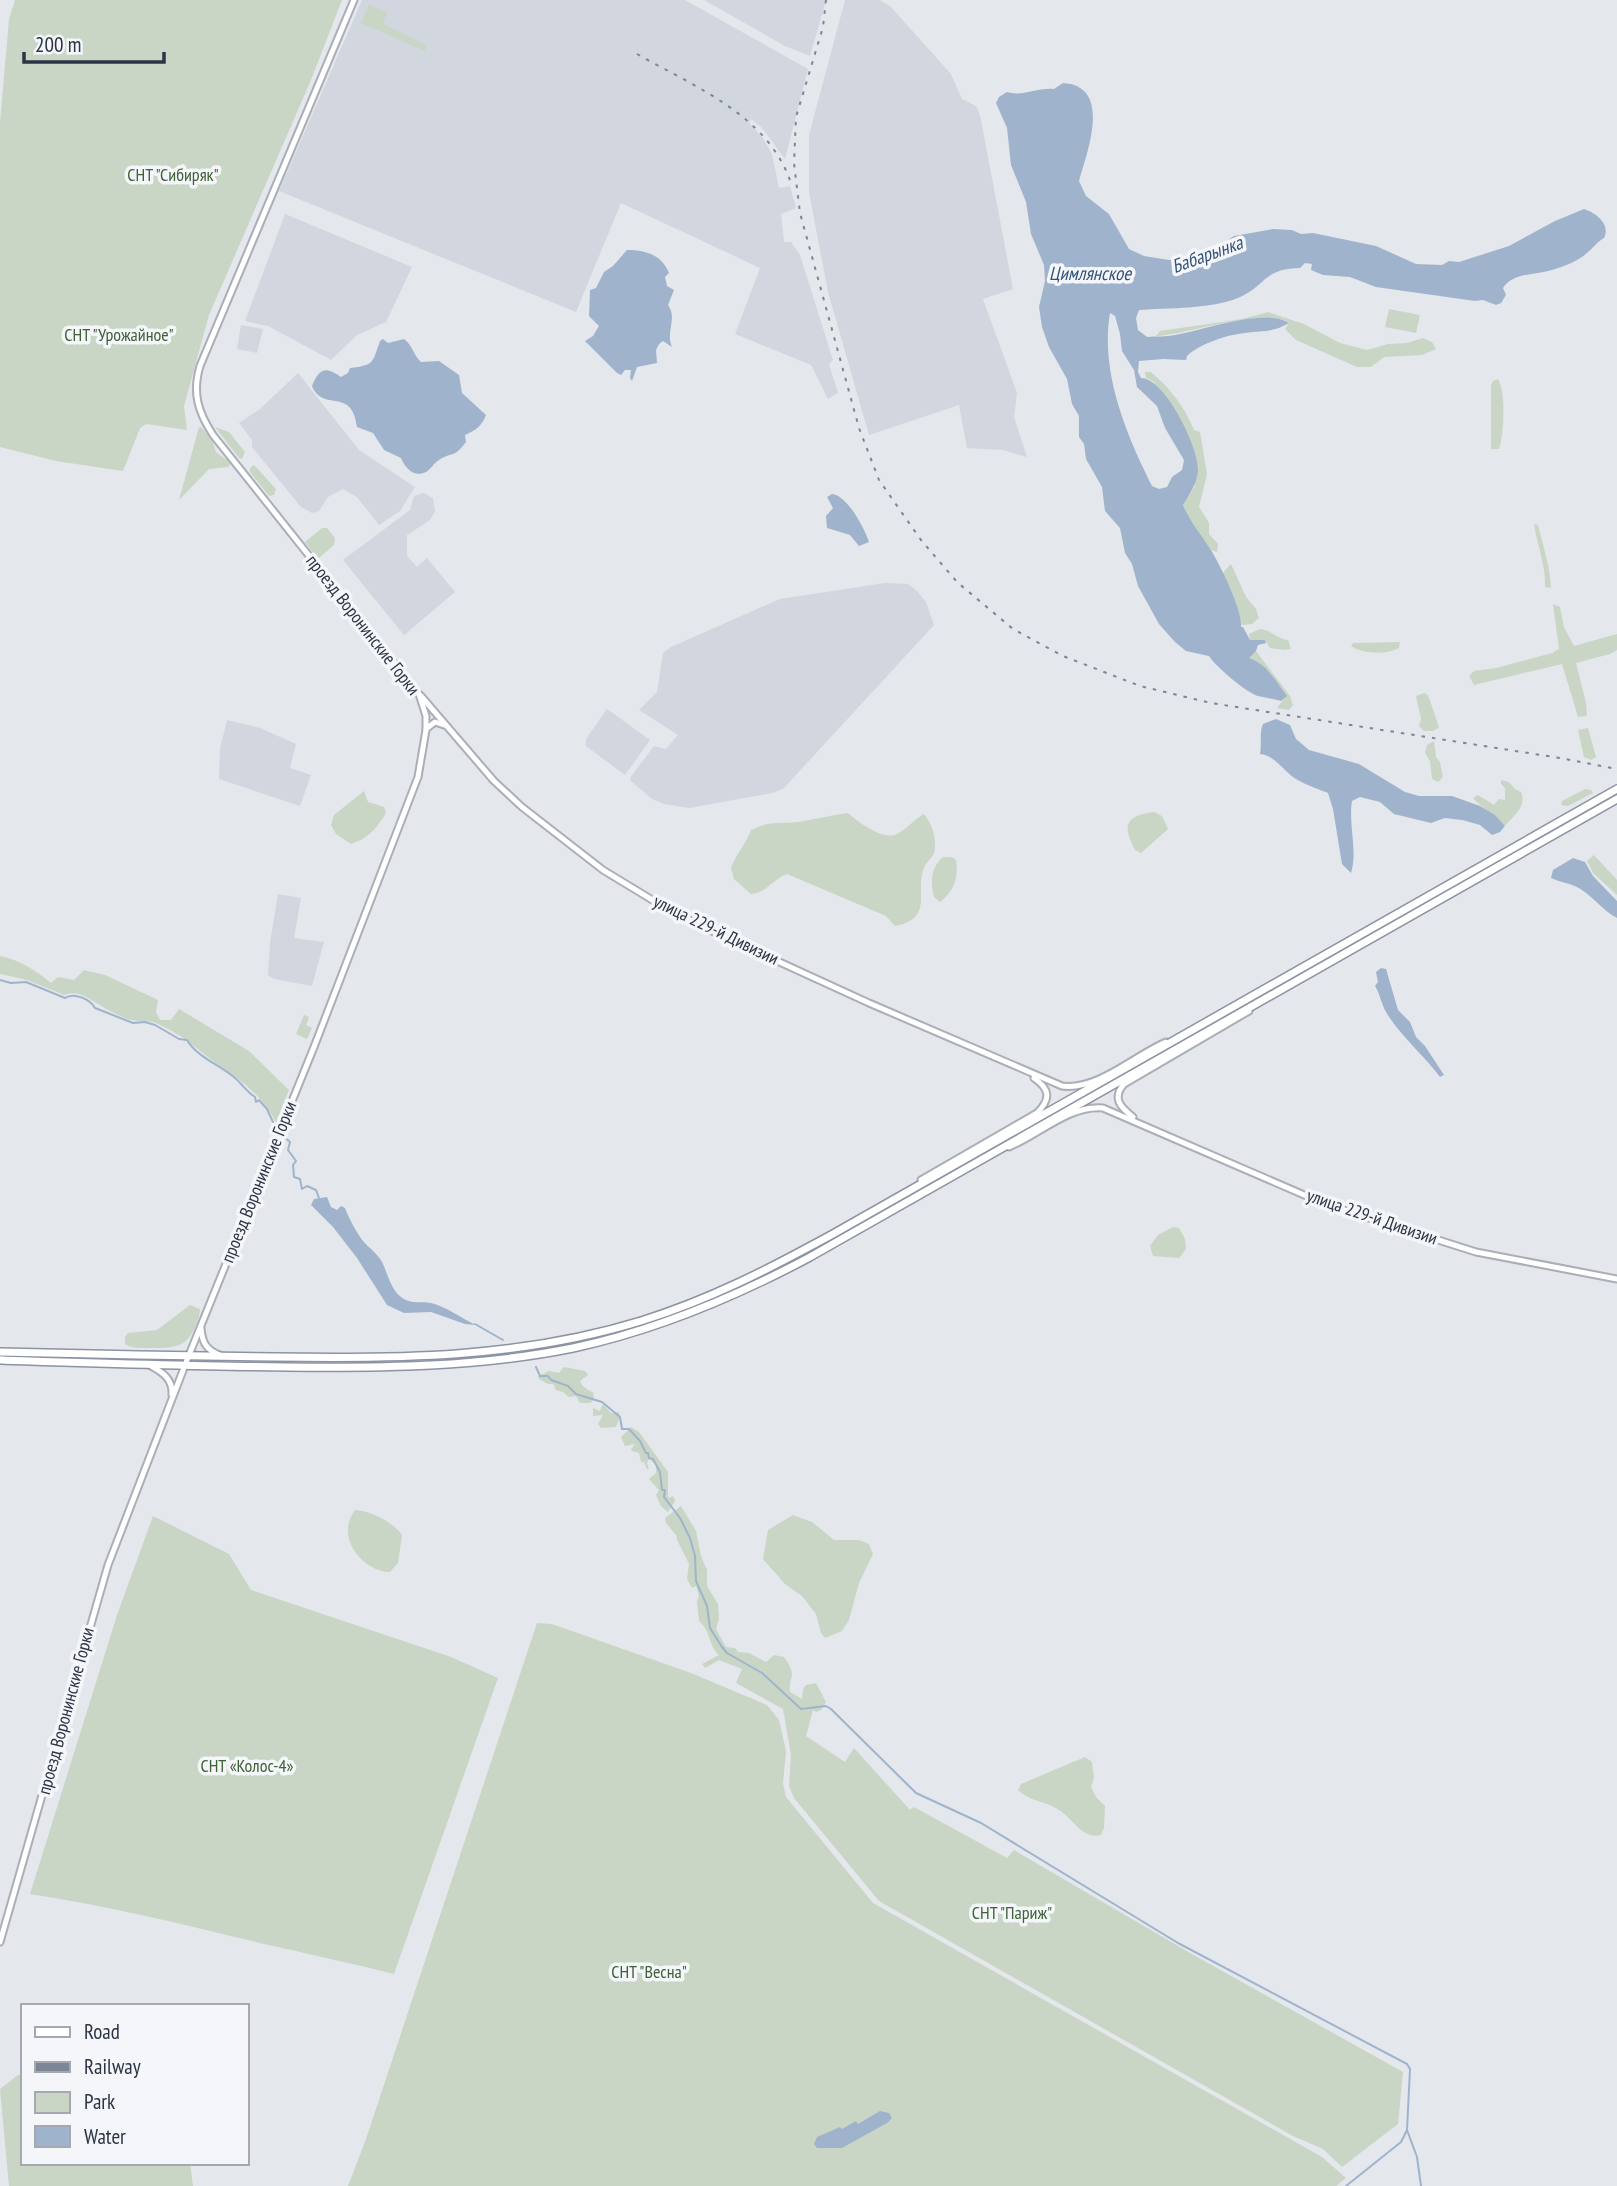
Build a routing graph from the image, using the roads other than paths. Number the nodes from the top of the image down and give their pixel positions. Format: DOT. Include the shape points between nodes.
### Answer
graph roads {
  1 [pos="354,0"];
  2 [pos="419,694"];
  3 [pos="426,716"];
  4 [pos="450,729"];
  5 [pos="426,730"];
  6 [pos="1617,789"];
  7 [pos="1617,799"];
  8 [pos="1274,993"];
  9 [pos="1196,1028"];
  10 [pos="1023,1070"];
  11 [pos="1138,1121"];
  12 [pos="991,1155"];
  13 [pos="879,1208"];
  14 [pos="1617,1279"];
  15 [pos="201,1326"];
  16 [pos="0,1352"];
  17 [pos="188,1356"];
  18 [pos="226,1356"];
  19 [pos="0,1360"];
  20 [pos="148,1364"];
  21 [pos="185,1366"];
  22 [pos="171,1404"];
  23 [pos="0,1942"];
  1 -- 2 [label="street, проезд Воронинские Горки" via="200,366 196,400 213,435"];
  2 -- 3 [label="street, проезд Воронинские Горки"];
  2 -- 4 [label="street, улица 229-й Дивизии"];
  3 -- 4 [label="street"];
  3 -- 5 [label="street, проезд Воронинские Горки"];
  4 -- 5 [label="street" via="438,722"];
  4 -- 10 [label="street, улица 229-й Дивизии" via="522,807 603,870 644,895 705,928"];
  5 -- 15 [label="street, проезд Воронинские Горки" via="418,777"];
  6 -- 9 [label="highway"];
  7 -- 8 [label="highway"];
  8 -- 11 [label="street" via="1124,1084 1118,1101"];
  8 -- 12 [label="highway"];
  9 -- 10 [label="street, улица 229-й Дивизии" via="1080,1086 1057,1085"];
  9 -- 13 [label="highway"];
  10 -- 13 [label="street" via="1046,1089 1042,1108"];
  11 -- 12 [label="street, улица 229-й Дивизии" via="1103,1108 1084,1109"];
  11 -- 14 [label="street, улица 229-й Дивизии" via="1325,1204 1476,1252"];
  12 -- 21 [label="highway" via="761,1282 689,1313 609,1339 514,1358 414,1366"];
  13 -- 18 [label="highway" via="709,1296 640,1322 570,1339 436,1357"];
  15 -- 17 [label="street, проезд Воронинские Горки"];
  15 -- 18 [label="street" via="207,1348"];
  16 -- 17 [label="highway"];
  17 -- 18 [label="highway"];
  17 -- 21 [label="street, проезд Воронинские Горки"];
  19 -- 20 [label="highway"];
  20 -- 21 [label="highway"];
  20 -- 22 [label="street" via="171,1383"];
  21 -- 22 [label="street, проезд Воронинские Горки"];
  22 -- 23 [label="street, проезд Воронинские Горки" via="105,1577"];
}
